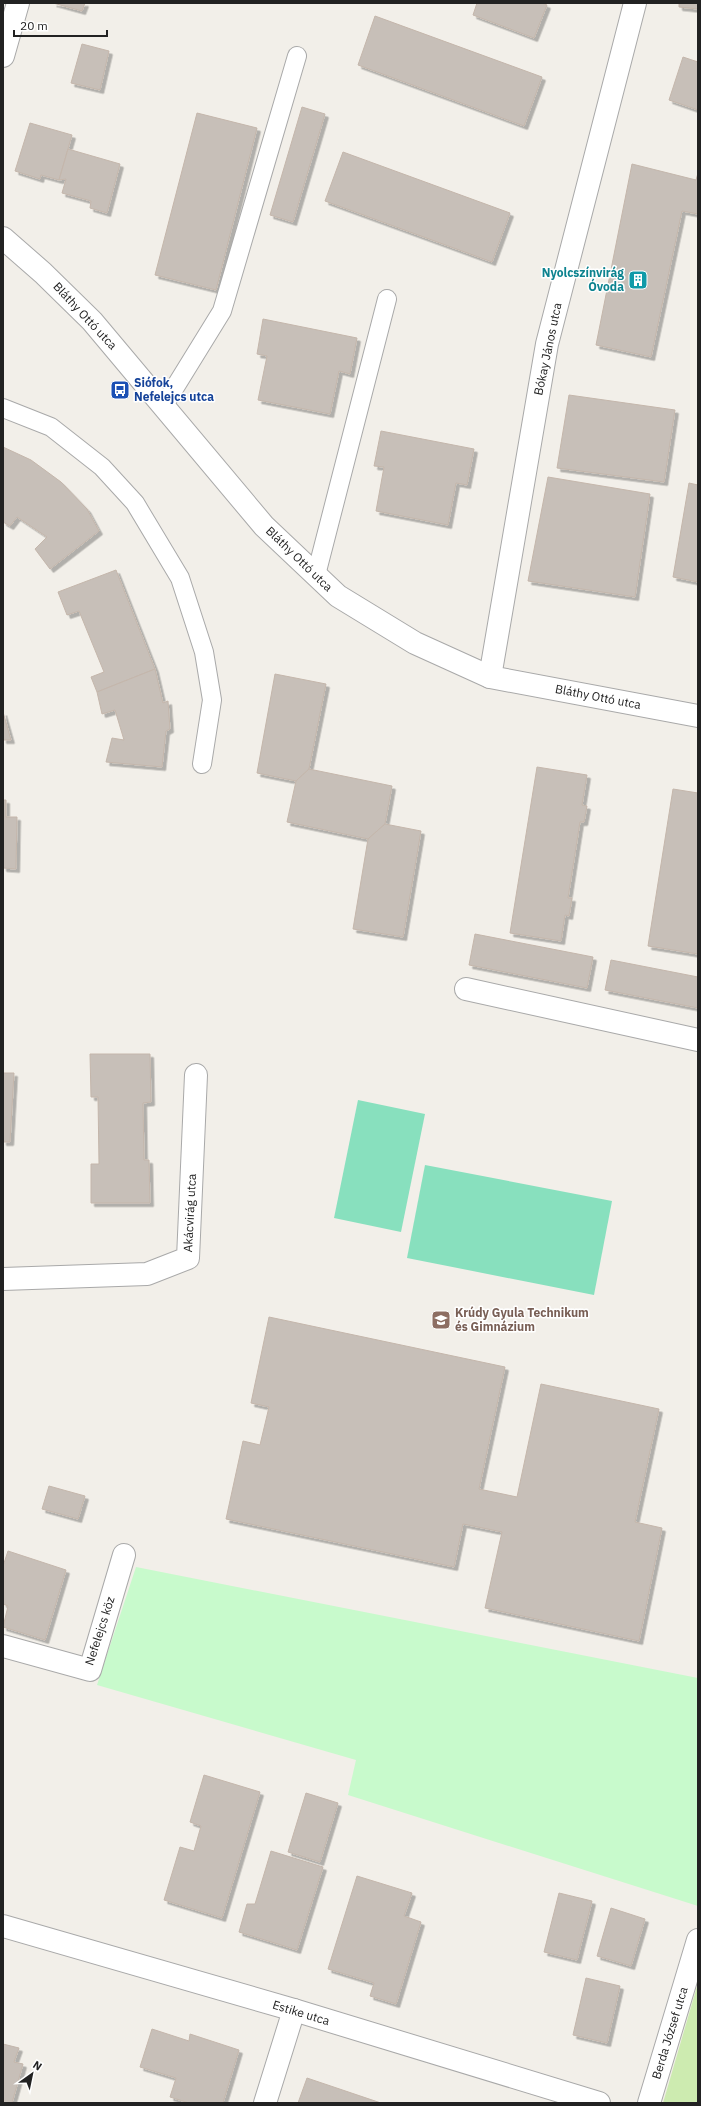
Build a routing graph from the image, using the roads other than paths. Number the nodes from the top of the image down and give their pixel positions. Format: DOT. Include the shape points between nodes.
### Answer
graph roads {
  1 [pos="18,3"];
  2 [pos="635,3"];
  3 [pos="3,56"];
  4 [pos="297,56"];
  5 [pos="3,238"];
  6 [pos="387,299"];
  7 [pos="164,405"];
  8 [pos="3,408"];
  9 [pos="316,575"];
  10 [pos="490,677"];
  11 [pos="698,716"];
  12 [pos="202,764"];
  13 [pos="466,989"];
  14 [pos="698,1040"];
  15 [pos="196,1075"];
  16 [pos="3,1279"];
  17 [pos="124,1555"];
  18 [pos="3,1646"];
  19 [pos="3,1926"];
  20 [pos="698,1940"];
  21 [pos="294,2010"];
  22 [pos="265,2103"];
  23 [pos="598,2103"];
  24 [pos="649,2103"];
  1 -- 3 [label="street"];
  2 -- 10 [label="street, Bókay János utca" via="547,344"];
  4 -- 7 [label="lane" via="222,311"];
  5 -- 7 [label="street, Bláthy Ottó utca" via="44,273 92,321"];
  6 -- 9 [label="lane"];
  7 -- 9 [label="street, Bláthy Ottó utca" via="264,526"];
  8 -- 12 [label="lane" via="51,427 102,467 135,503 180,578 204,652 212,700"];
  9 -- 10 [label="street, Bláthy Ottó utca" via="338,596 415,643"];
  10 -- 11 [label="street, Bláthy Ottó utca"];
  13 -- 14 [label="street"];
  15 -- 16 [label="street, Akácvirág utca" via="188,1258 147,1274"];
  17 -- 18 [label="street, Nefelejcs köz" via="90,1670"];
  19 -- 21 [label="street, Estike utca"];
  20 -- 24 [label="street, Berda József utca"];
  21 -- 22 [label="street"];
  21 -- 23 [label="street, Estike utca"];
}
